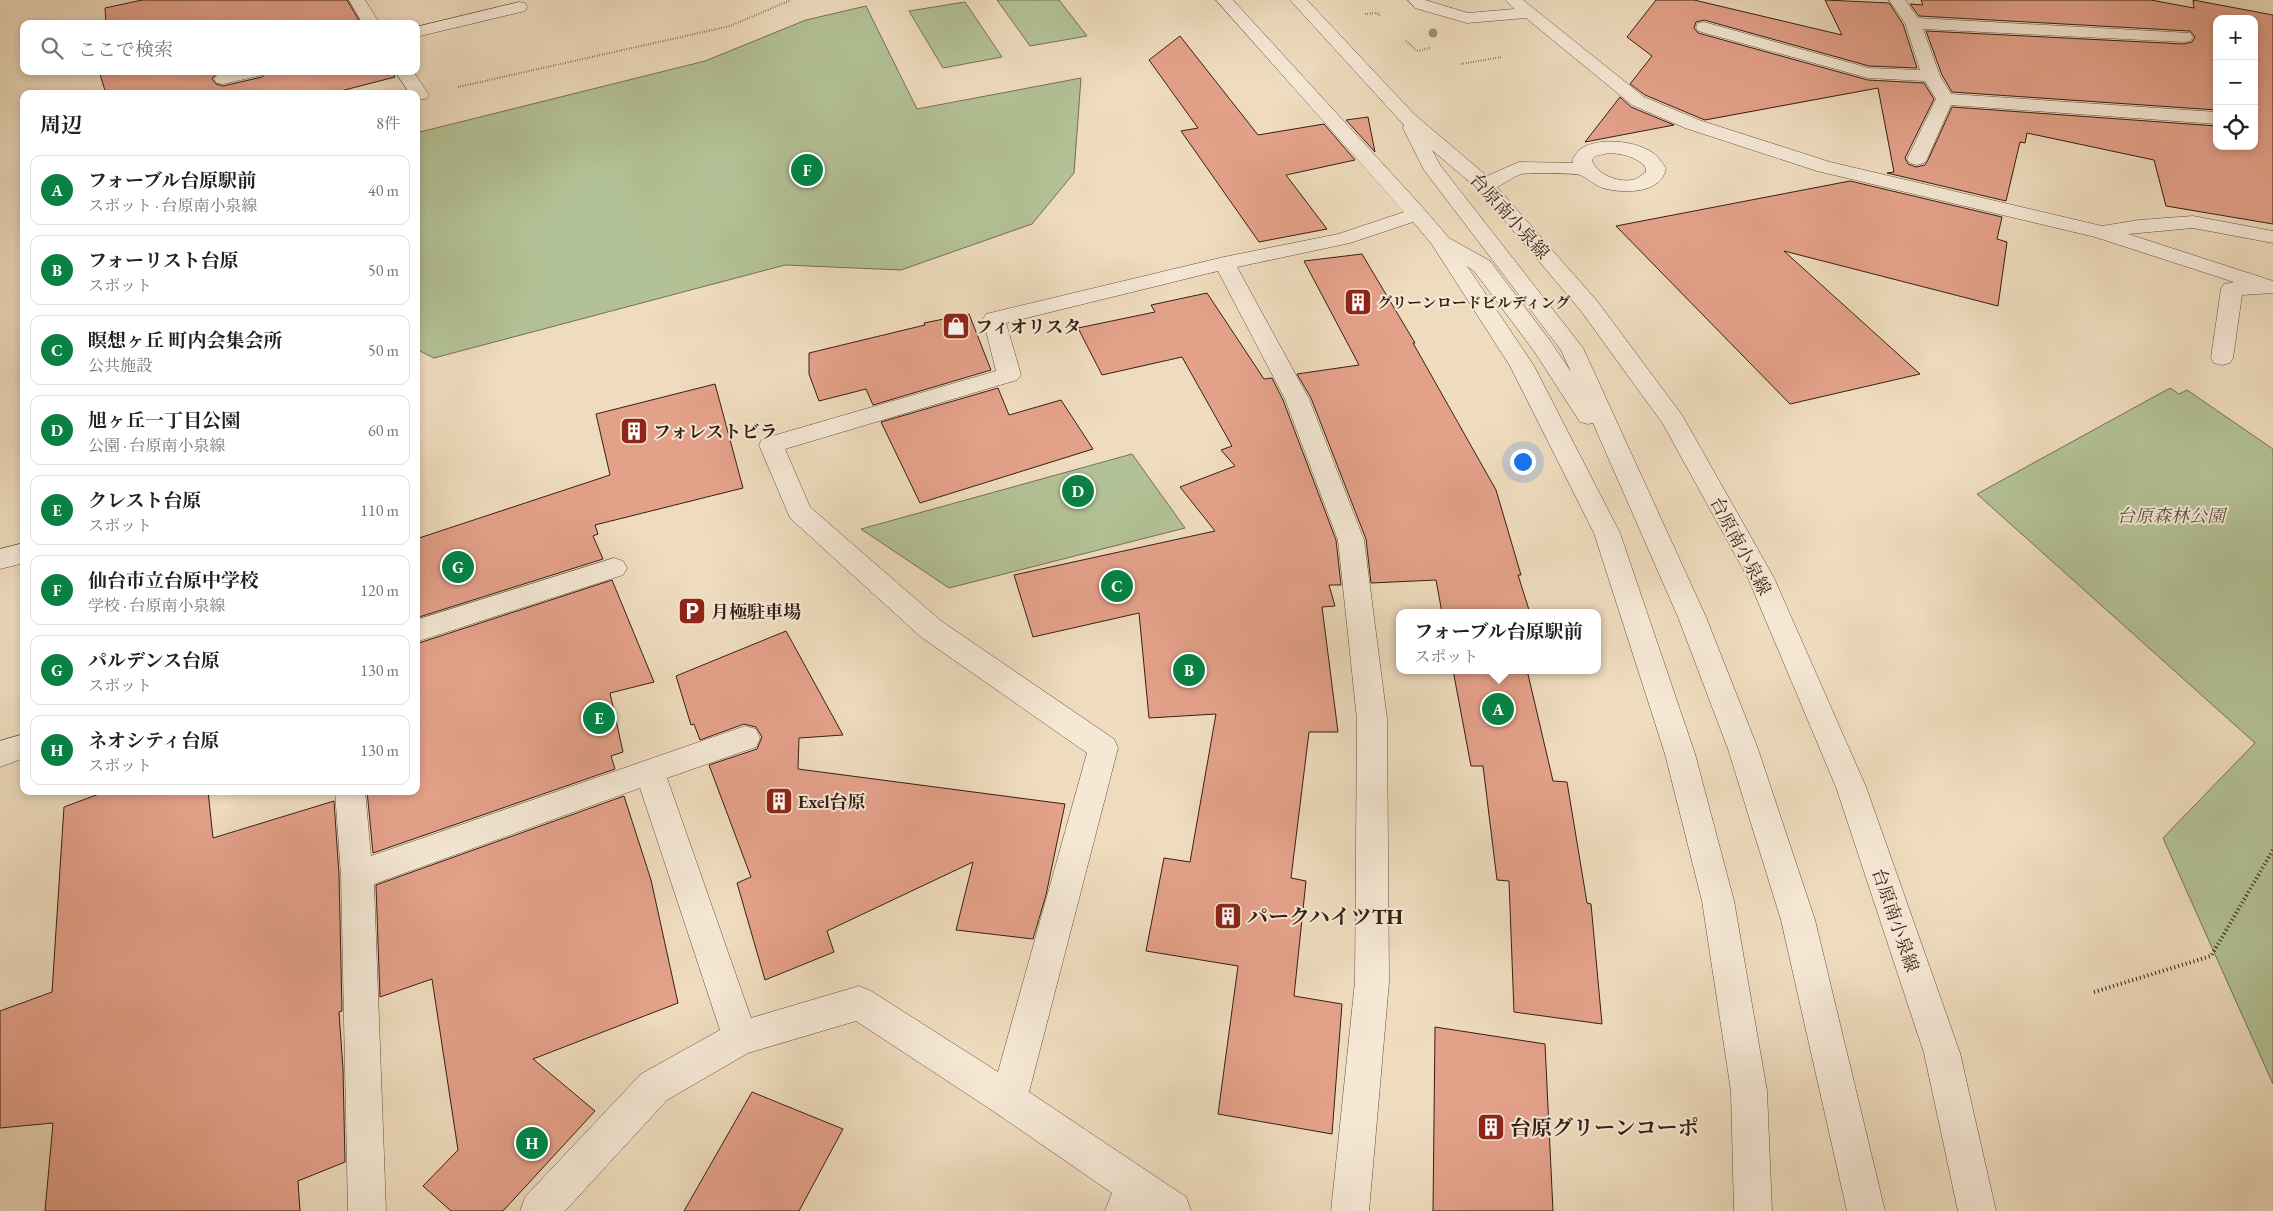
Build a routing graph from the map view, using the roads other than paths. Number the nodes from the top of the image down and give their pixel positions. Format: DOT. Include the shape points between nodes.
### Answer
graph roads {
  1 [pos="357,0"];
  2 [pos="1224,0"];
  3 [pos="1298,0"];
  4 [pos="1416,0"];
  5 [pos="1512,0"];
  6 [pos="1897,0"];
  7 [pos="518,7"];
  8 [pos="1531,13"];
  9 [pos="370,20"];
  10 [pos="1913,23"];
  11 [pos="1704,27"];
  12 [pos="420,31"];
  13 [pos="2184,38"];
  14 [pos="240,75"];
  15 [pos="407,75"];
  16 [pos="1931,76"];
  17 [pos="223,79"];
  18 [pos="417,90"];
  19 [pos="1945,99"];
  20 [pos="1407,118"];
  21 [pos="2213,118"];
  22 [pos="1918,159"];
  23 [pos="1584,169"];
  24 [pos="1485,185"];
  25 [pos="1418,214"];
  26 [pos="2101,232"];
  27 [pos="2273,237"];
  28 [pos="1439,239"];
  29 [pos="1224,263"];
  30 [pos="2272,287"];
  31 [pos="2222,358"];
  32 [pos="1641,499"];
  33 [pos="20,554"];
  34 [pos="0,559"];
  35 [pos="614,568"];
  36 [pos="420,629"];
  37 [pos="745,738"];
  38 [pos="20,747"];
  39 [pos="0,754"];
  40 [pos="650,772"];
  41 [pos="350,795"];
  42 [pos="358,875"];
  43 [pos="740,1038"];
  44 [pos="1009,1100"];
  45 [pos="1129,1199"];
  46 [pos="367,1211"];
  47 [pos="538,1211"];
  48 [pos="1172,1211"];
  49 [pos="1350,1211"];
  50 [pos="1754,1211"];
  51 [pos="1866,1211"];
  52 [pos="1977,1211"];
  1 -- 9 [label="street"];
  2 -- 25 [label="street"];
  3 -- 20 [label="street, 台原南小泉線"];
  4 -- 8 [label="street" via="1421,5 1468,18"];
  5 -- 8 [label="street"];
  6 -- 10 [label="street"];
  7 -- 12 [label="street"];
  8 -- 26 [label="street" via="1638,100 1692,124 1824,167"];
  10 -- 13 [label="street"];
  10 -- 16 [label="street"];
  11 -- 16 [label="street" via="1868,73"];
  14 -- 17 [label="street"];
  15 -- 18 [label="street"];
  16 -- 19 [label="street"];
  19 -- 21 [label="street"];
  19 -- 22 [label="street"];
  20 -- 24 [label="street, 台原南小泉線"];
  20 -- 32 [label="street" via="1431,166 1572,348"];
  23 -- 24 [label="street" via="1519,168"];
  24 -- 52 [label="street, 台原南小泉線" via="1589,306 1672,421 1761,578 1851,788 1939,1044"];
  25 -- 28 [label="street"];
  25 -- 29 [label="street" via="1343,239"];
  26 -- 27 [label="street" via="2193,222"];
  26 -- 30 [label="street"];
  28 -- 32 [label="street" via="1482,266 1543,347"];
  28 -- 50 [label="street" via="1522,366 1607,533 1680,754 1718,901 1750,1091"];
  29 -- 44 [label="street" via="994,319 1009,375 771,445 799,512 931,629 1103,748"];
  29 -- 49 [label="street" via="1297,398 1351,540 1372,719 1372,982"];
  30 -- 31 [label="street" via="2232,289"];
  32 -- 51 [label="street" via="1692,617 1743,749 1798,920"];
  33 -- 34 [label="street"];
  35 -- 36 [label="street"];
  37 -- 40 [label="street"];
  38 -- 39 [label="street"];
  40 -- 42 [label="street"];
  40 -- 43 [label="street"];
  41 -- 42 [label="street"];
  42 -- 46 [label="street"];
  43 -- 44 [label="street" via="859,1003"];
  43 -- 47 [label="street" via="654,1087"];
  44 -- 45 [label="street"];
  45 -- 48 [label="street"];
}
